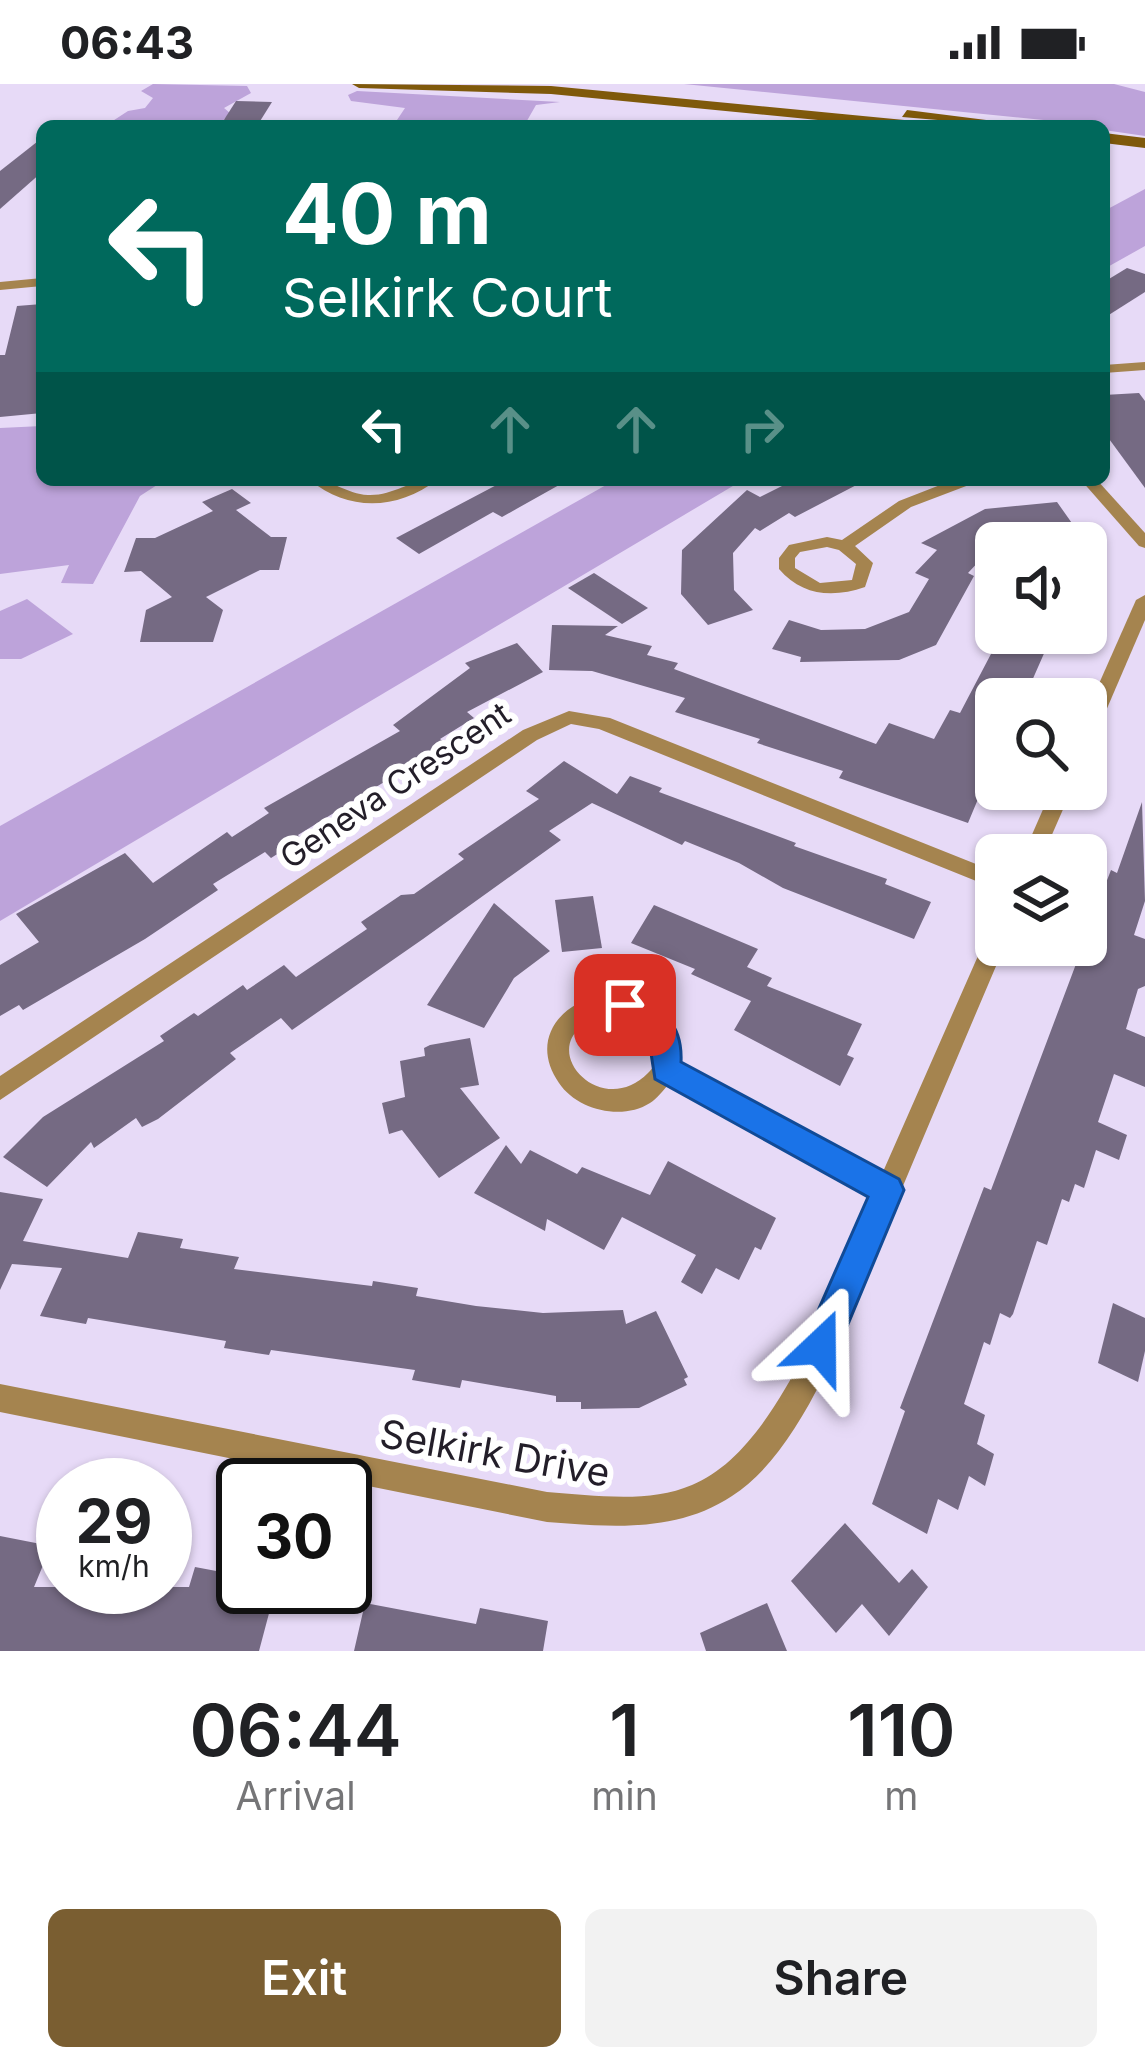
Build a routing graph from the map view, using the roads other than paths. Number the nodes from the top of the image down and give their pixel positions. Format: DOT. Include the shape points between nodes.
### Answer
graph roads {
  1 [pos="359,84"];
  2 [pos="589,84"];
  3 [pos="862,120"];
  4 [pos="954,120"];
  5 [pos="1110,143"];
  6 [pos="1145,143"];
  7 [pos="1110,144"];
  8 [pos="1145,153"];
  9 [pos="36,283"];
  10 [pos="0,286"];
  11 [pos="1145,366"];
  12 [pos="1110,369"];
  13 [pos="328,486"];
  14 [pos="417,486"];
  15 [pos="945,486"];
  16 [pos="1094,486"];
  17 [pos="1145,543"];
  18 [pos="845,546"];
  19 [pos="1145,600"];
  20 [pos="1107,686"];
  21 [pos="975,873"];
  22 [pos="985,966"];
  23 [pos="666,1069"];
  24 [pos="0,1089"];
  25 [pos="887,1190"];
  26 [pos="0,1398"];
  1 -- 3 [label="main road" via="550,90"];
  2 -- 4 [label="main road"];
  5 -- 6 [label="main road"];
  7 -- 8 [label="main road"];
  9 -- 10 [label="street"];
  11 -- 12 [label="street"];
  13 -- 14 [label="street" via="368,503"];
  15 -- 18 [label="street"];
  16 -- 17 [label="street"];
  19 -- 20 [label="street"];
  21 -- 24 [label="street, Geneva Crescent" via="604,723 569,717 530,735"];
  22 -- 25 [label="street, Selkirk Drive"];
  23 -- 23 [label="street" via="667,1040 658,1024 625,1005 583,1010 556,1042 566,1080 611,1102 652,1088"];
  23 -- 25 [label="street"];
  25 -- 26 [label="street, Selkirk Drive" via="804,1386 773,1437 740,1474 696,1502 638,1515 547,1507"];
}
